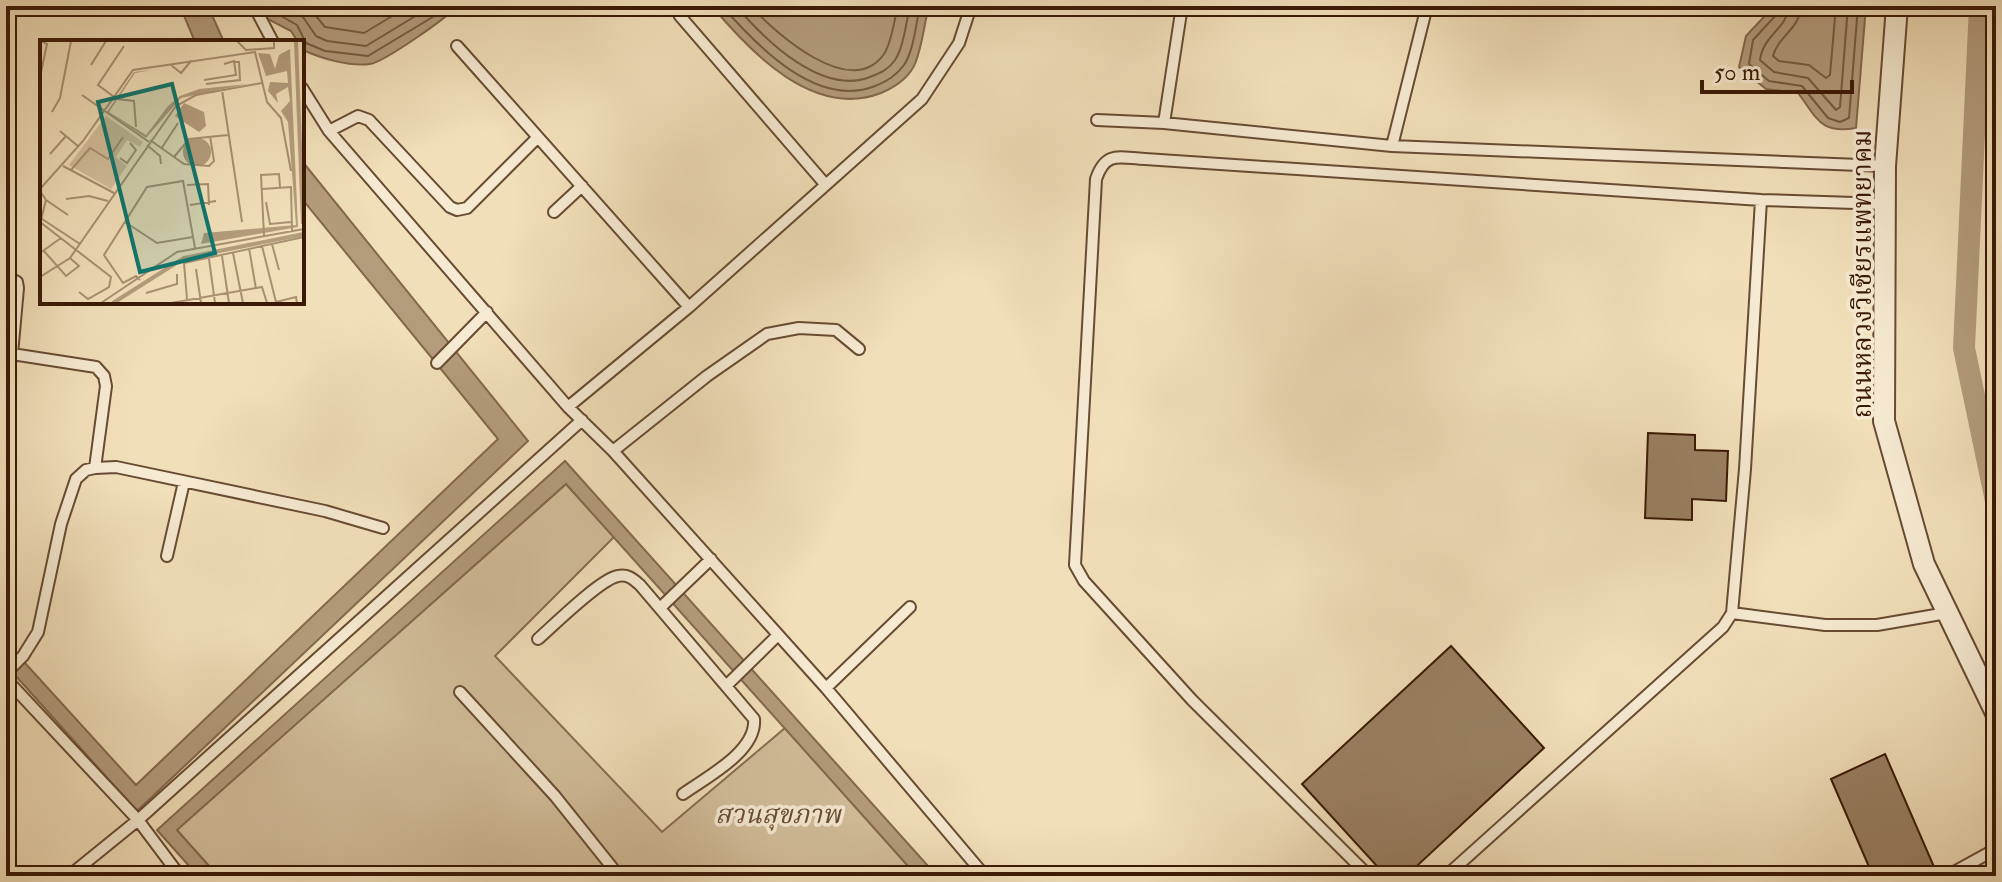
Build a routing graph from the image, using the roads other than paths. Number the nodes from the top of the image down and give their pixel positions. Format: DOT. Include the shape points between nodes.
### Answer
graph roads {
  1 [pos="254,6"];
  2 [pos="675,6"];
  3 [pos="971,6"];
  4 [pos="1182,6"];
  5 [pos="1427,6"];
  6 [pos="1897,6"];
  7 [pos="272,40"];
  8 [pos="457,46"];
  9 [pos="304,91"];
  10 [pos="1097,120"];
  11 [pos="1164,123"];
  12 [pos="329,131"];
  13 [pos="538,137"];
  14 [pos="1392,146"];
  15 [pos="1885,166"];
  16 [pos="825,184"];
  17 [pos="582,186"];
  18 [pos="1761,200"];
  19 [pos="1885,204"];
  20 [pos="554,212"];
  21 [pos="6,276"];
  22 [pos="689,307"];
  23 [pos="483,316"];
  24 [pos="859,349"];
  25 [pos="12,354"];
  26 [pos="437,363"];
  27 [pos="6,380"];
  28 [pos="568,407"];
  29 [pos="582,420"];
  30 [pos="613,451"];
  31 [pos="95,468"];
  32 [pos="184,482"];
  33 [pos="383,528"];
  34 [pos="167,556"];
  35 [pos="711,559"];
  36 [pos="663,605"];
  37 [pos="910,607"];
  38 [pos="1732,613"];
  39 [pos="1947,613"];
  40 [pos="778,635"];
  41 [pos="538,639"];
  42 [pos="6,673"];
  43 [pos="6,679"];
  44 [pos="730,681"];
  45 [pos="826,688"];
  46 [pos="460,692"];
  47 [pos="1996,713"];
  48 [pos="683,794"];
  49 [pos="138,820"];
  50 [pos="1996,849"];
  51 [pos="1956,871"];
  52 [pos="69,876"];
  53 [pos="180,876"];
  54 [pos="619,876"];
  55 [pos="985,876"];
  56 [pos="1369,876"];
  57 [pos="1446,876"];
  1 -- 7 [label="lane"];
  2 -- 16 [label="lane"];
  3 -- 16 [label="lane" via="959,43 922,99"];
  4 -- 11 [label="lane"];
  5 -- 14 [label="lane"];
  6 -- 15 [label="street, ถนนหลวงวิเชียรแพทยาคม"];
  8 -- 13 [label="lane"];
  9 -- 12 [label="lane"];
  10 -- 11 [label="lane"];
  11 -- 14 [label="lane"];
  12 -- 13 [label="lane" via="358,116 369,120 457,210 467,208"];
  12 -- 23 [label="lane"];
  13 -- 17 [label="lane"];
  14 -- 15 [label="lane"];
  15 -- 19 [label="street, ถนนหลวงวิเชียรแพทยาคม"];
  16 -- 22 [label="lane"];
  17 -- 20 [label="lane"];
  17 -- 22 [label="lane"];
  18 -- 19 [label="lane"];
  18 -- 38 [label="lane"];
  18 -- 56 [label="lane" via="1111,157 1101,165 1096,179 1075,565 1192,700"];
  19 -- 39 [label="street, ถนนหลวงวิเชียรแพทยาคม" via="1884,421 1924,564"];
  21 -- 25 [label="lane" via="18,288"];
  22 -- 28 [label="lane"];
  23 -- 26 [label="lane"];
  23 -- 28 [label="lane"];
  24 -- 30 [label="lane" via="836,330 799,328 767,334"];
  25 -- 27 [label="lane"];
  25 -- 31 [label="lane" via="96,367 104,376"];
  28 -- 29 [label="lane"];
  29 -- 30 [label="lane"];
  29 -- 49 [label="lane"];
  30 -- 35 [label="lane"];
  31 -- 32 [label="lane" via="116,467"];
  31 -- 42 [label="lane" via="76,479 38,632"];
  32 -- 33 [label="lane"];
  32 -- 34 [label="lane"];
  35 -- 36 [label="lane"];
  35 -- 40 [label="lane"];
  36 -- 41 [label="lane" via="631,577 616,576"];
  36 -- 44 [label="lane"];
  37 -- 45 [label="lane"];
  38 -- 39 [label="lane" via="1825,625 1877,625"];
  38 -- 57 [label="lane" via="1723,627"];
  39 -- 47 [label="street, ถนนหลวงวิเชียรแพทยาคม"];
  40 -- 44 [label="lane"];
  40 -- 45 [label="lane"];
  43 -- 49 [label="lane"];
  44 -- 48 [label="lane" via="754,719 751,740"];
  45 -- 55 [label="lane"];
  46 -- 54 [label="lane"];
  49 -- 52 [label="lane"];
  49 -- 53 [label="lane"];
  50 -- 51 [label="lane"];
}
